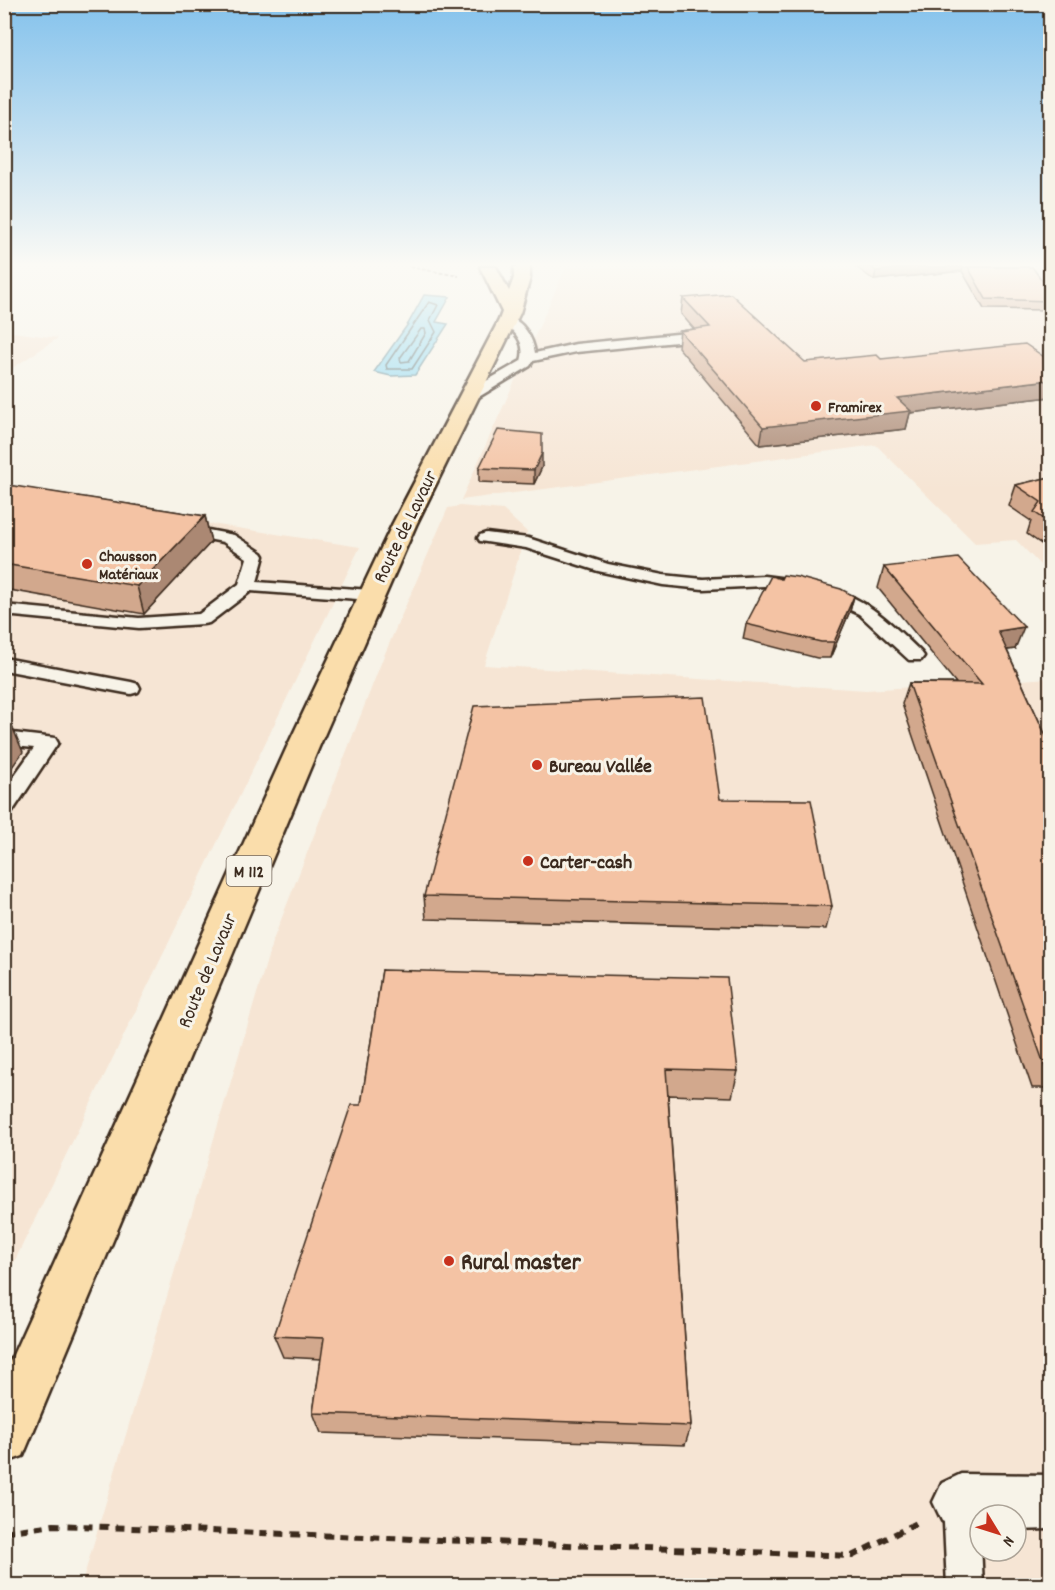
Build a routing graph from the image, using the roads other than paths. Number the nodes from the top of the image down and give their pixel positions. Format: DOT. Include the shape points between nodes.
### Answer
graph roads {
  1 [pos="497,341"];
  2 [pos="526,341"];
  3 [pos="645,341"];
  4 [pos="530,358"];
  5 [pos="467,398"];
  6 [pos="169,528"];
  7 [pos="486,538"];
  8 [pos="247,586"];
  9 [pos="371,595"];
  10 [pos="4,610"];
  11 [pos="915,656"];
  12 [pos="4,664"];
  13 [pos="131,688"];
  14 [pos="4,738"];
  15 [pos="4,807"];
  16 [pos="4,1437"];
  17 [pos="961,1502"];
  18 [pos="1050,1502"];
  19 [pos="965,1586"];
  1 -- 5 [label="main road, Route de Lavaur / M 112"];
  2 -- 4 [label="lane"];
  3 -- 4 [label="lane" via="576,348"];
  4 -- 5 [label="lane"];
  5 -- 9 [label="main road, Route de Lavaur / M 112"];
  6 -- 8 [label="lane" via="228,538 256,556"];
  7 -- 11 [label="lane" via="528,543 604,568 663,580 795,585 844,598 871,613"];
  8 -- 9 [label="lane"];
  8 -- 10 [label="lane" via="203,619 139,623"];
  9 -- 16 [label="main road, Route de Lavaur / M 112"];
  12 -- 13 [label="lane"];
  14 -- 15 [label="lane" via="48,743"];
  17 -- 18 [label="street"];
  17 -- 19 [label="lane"];
}
